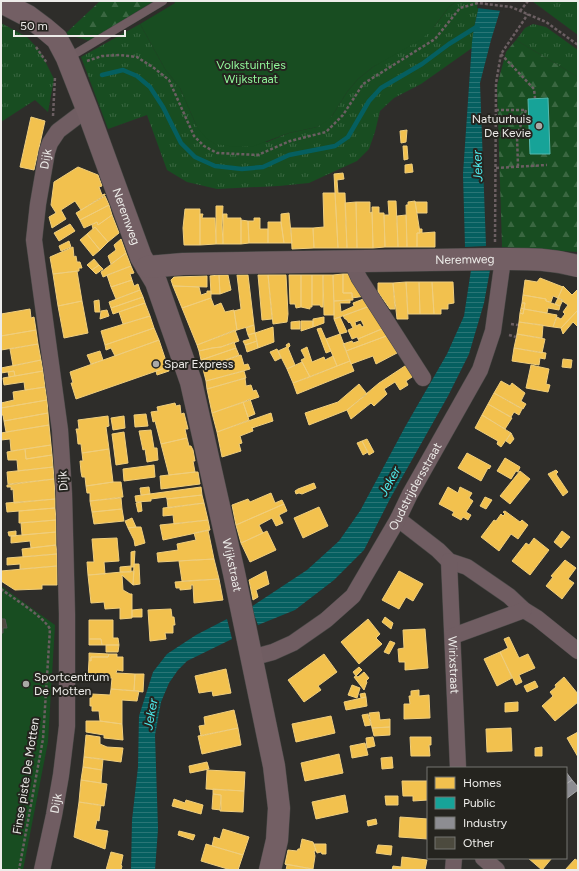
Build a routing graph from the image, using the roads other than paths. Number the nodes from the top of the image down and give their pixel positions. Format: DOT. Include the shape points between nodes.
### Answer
graph roads {
  1 [pos="163,1"];
  2 [pos="1,2"];
  3 [pos="61,67"];
  4 [pos="88,109"];
  5 [pos="496,259"];
  6 [pos="351,260"];
  7 [pos="578,266"];
  8 [pos="147,267"];
  9 [pos="423,378"];
  10 [pos="398,519"];
  11 [pos="449,561"];
  12 [pos="524,610"];
  13 [pos="453,636"];
  14 [pos="249,647"];
  15 [pos="578,651"];
  16 [pos="458,767"];
  17 [pos="454,859"];
  18 [pos="484,859"];
  19 [pos="42,870"];
  20 [pos="270,870"];
  21 [pos="453,870"];
  22 [pos="497,870"];
  1 -- 3 [label="lane"];
  2 -- 3 [label="street, Neremweg" via="28,16 57,39"];
  3 -- 4 [label="street, Neremweg"];
  4 -- 8 [label="street, Neremweg" via="141,257"];
  4 -- 19 [label="street, Dijk" via="58,132 50,143 34,240 60,430 67,614 66,726 61,775"];
  5 -- 6 [label="street, Neremweg"];
  5 -- 7 [label="street, Neremweg" via="536,259"];
  5 -- 10 [label="street, Oudstrijdersstraat" via="493,331 480,370"];
  6 -- 8 [label="street, Neremweg"];
  6 -- 9 [label="street" via="358,278"];
  8 -- 14 [label="street, Wijkstraat" via="156,282 191,382"];
  10 -- 11 [label="street"];
  10 -- 14 [label="street, Oudstrijdersstraat" via="352,596 326,620 292,643 273,652"];
  11 -- 12 [label="street" via="467,567 509,596"];
  11 -- 13 [label="street, Wirixstraat"];
  12 -- 13 [label="street"];
  12 -- 15 [label="street"];
  13 -- 16 [label="street, Wirixstraat"];
  14 -- 20 [label="street, Wijkstraat" via="274,766 280,808 278,840"];
  17 -- 21 [label="street"];
  18 -- 22 [label="street"];
}
